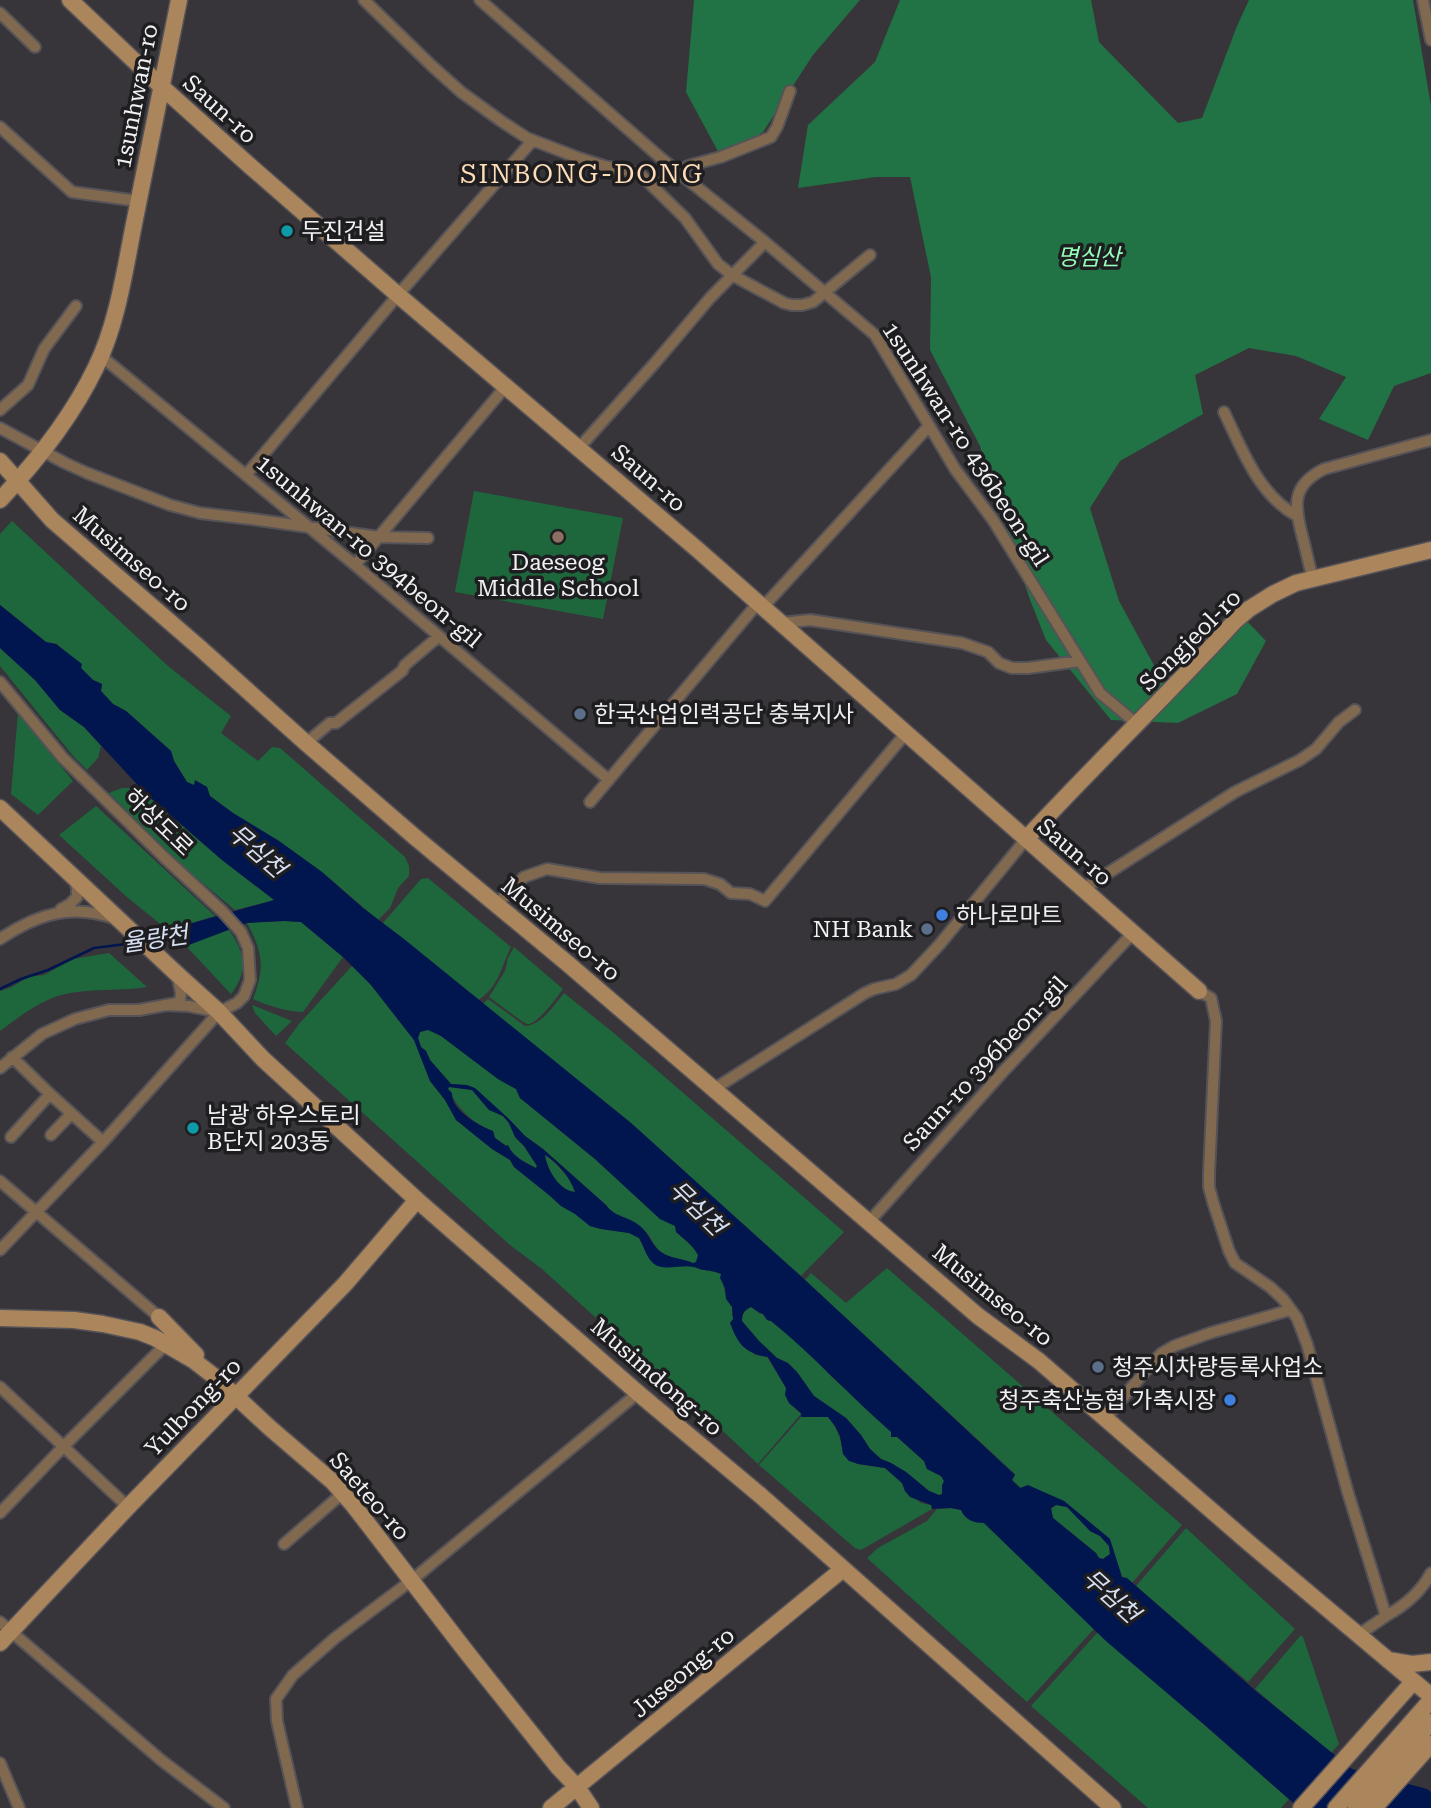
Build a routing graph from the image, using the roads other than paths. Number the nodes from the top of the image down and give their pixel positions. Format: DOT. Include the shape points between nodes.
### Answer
graph roads {
  1 [pos="70,0"];
  2 [pos="178,0"];
  3 [pos="364,0"];
  4 [pos="480,0"];
  5 [pos="1423,0"];
  6 [pos="0,13"];
  7 [pos="1431,40"];
  8 [pos="36,47"];
  9 [pos="163,88"];
  10 [pos="790,91"];
  11 [pos="0,127"];
  12 [pos="533,140"];
  13 [pos="677,171"];
  14 [pos="649,183"];
  15 [pos="138,201"];
  16 [pos="765,242"];
  17 [pos="870,255"];
  18 [pos="732,275"];
  19 [pos="825,293"];
  20 [pos="398,295"];
  21 [pos="76,306"];
  22 [pos="101,356"];
  23 [pos="506,386"];
  24 [pos="0,410"];
  25 [pos="1224,412"];
  26 [pos="929,426"];
  27 [pos="0,428"];
  28 [pos="1431,440"];
  29 [pos="579,448"];
  30 [pos="43,452"];
  31 [pos="0,461"];
  32 [pos="246,475"];
  33 [pos="9,490"];
  34 [pos="1297,516"];
  35 [pos="310,528"];
  36 [pos="379,537"];
  37 [pos="428,538"];
  38 [pos="1431,550"];
  39 [pos="355,565"];
  40 [pos="1313,579"];
  41 [pos="761,605"];
  42 [pos="781,623"];
  43 [pos="438,637"];
  44 [pos="1080,660"];
  45 [pos="0,682"];
  46 [pos="1355,710"];
  47 [pos="1137,724"];
  48 [pos="906,733"];
  49 [pos="306,743"];
  50 [pos="609,780"];
  51 [pos="590,802"];
  52 [pos="0,808"];
  53 [pos="1026,839"];
  54 [pos="74,878"];
  55 [pos="1083,889"];
  56 [pos="497,904"];
  57 [pos="52,914"];
  58 [pos="121,921"];
  59 [pos="1133,933"];
  60 [pos="0,939"];
  61 [pos="177,974"];
  62 [pos="1199,991"];
  63 [pos="165,1005"];
  64 [pos="219,1012"];
  65 [pos="12,1057"];
  66 [pos="0,1068"];
  67 [pos="714,1089"];
  68 [pos="50,1094"];
  69 [pos="71,1114"];
  70 [pos="51,1135"];
  71 [pos="10,1137"];
  72 [pos="103,1142"];
  73 [pos="0,1181"];
  74 [pos="417,1200"];
  75 [pos="37,1213"];
  76 [pos="869,1222"];
  77 [pos="0,1250"];
  78 [pos="1290,1310"];
  79 [pos="159,1317"];
  80 [pos="0,1318"];
  81 [pos="145,1334"];
  82 [pos="166,1344"];
  83 [pos="0,1387"];
  84 [pos="229,1391"];
  85 [pos="638,1393"];
  86 [pos="1105,1419"];
  87 [pos="63,1447"];
  88 [pos="342,1493"];
  89 [pos="128,1507"];
  90 [pos="0,1513"];
  91 [pos="284,1544"];
  92 [pos="843,1569"];
  93 [pos="1431,1573"];
  94 [pos="412,1580"];
  95 [pos="1386,1616"];
  96 [pos="4,1632"];
  97 [pos="1358,1635"];
  98 [pos="1388,1660"];
  99 [pos="1431,1662"];
  100 [pos="1426,1690"];
  101 [pos="1431,1722"];
  102 [pos="1431,1744"];
  103 [pos="0,1763"];
  104 [pos="577,1787"];
  105 [pos="19,1808"];
  106 [pos="224,1808"];
  107 [pos="297,1808"];
  108 [pos="551,1808"];
  109 [pos="591,1808"];
  110 [pos="1113,1808"];
  111 [pos="1301,1808"];
  112 [pos="1336,1808"];
  113 [pos="1356,1808"];
  114 [pos="1374,1808"];
  1 -- 9 [label="street, Saun-ro"];
  2 -- 9 [label="street, 1sunhwan-ro"];
  3 -- 12 [label="street" via="461,92"];
  4 -- 13 [label="street, 1sunhwan-ro 436beon-gil"];
  5 -- 7 [label="street"];
  6 -- 8 [label="street"];
  9 -- 15 [label="street, 1sunhwan-ro"];
  9 -- 20 [label="street, Saun-ro"];
  10 -- 13 [label="street" via="771,137"];
  11 -- 15 [label="street, 1sunhwan-ro" via="72,192"];
  12 -- 14 [label="street" via="630,171"];
  12 -- 20 [label="street"];
  13 -- 14 [label="street"];
  13 -- 16 [label="street, 1sunhwan-ro 436beon-gil"];
  14 -- 18 [label="street"];
  15 -- 22 [label="street, 1sunhwan-ro"];
  16 -- 18 [label="street"];
  16 -- 19 [label="street, 1sunhwan-ro 436beon-gil"];
  17 -- 19 [label="street"];
  18 -- 19 [label="street" via="792,305 813,302"];
  18 -- 29 [label="street"];
  19 -- 26 [label="street, 1sunhwan-ro 436beon-gil" via="875,335"];
  20 -- 23 [label="street, Saun-ro"];
  20 -- 32 [label="street"];
  21 -- 24 [label="street" via="44,349 28,385"];
  22 -- 30 [label="street, 1sunhwan-ro" via="65,423"];
  22 -- 32 [label="street, 1sunhwan-ro 394beon-gil"];
  23 -- 29 [label="street, Saun-ro"];
  23 -- 36 [label="street"];
  25 -- 34 [label="street" via="1257,479 1281,506"];
  26 -- 41 [label="street"];
  26 -- 44 [label="street, 1sunhwan-ro 436beon-gil"];
  27 -- 30 [label="street"];
  28 -- 34 [label="street" via="1311,475 1299,492"];
  29 -- 41 [label="street, Saun-ro"];
  30 -- 33 [label="street, 1sunhwan-ro"];
  30 -- 35 [label="street" via="170,505"];
  31 -- 33 [label="street, Musimseo-ro"];
  32 -- 35 [label="street, 1sunhwan-ro 394beon-gil"];
  33 -- 49 [label="street, Musimseo-ro" via="61,528"];
  34 -- 40 [label="street"];
  35 -- 36 [label="street"];
  35 -- 39 [label="street, 1sunhwan-ro 394beon-gil"];
  36 -- 37 [label="street"];
  36 -- 39 [label="street"];
  38 -- 40 [label="street, Songjeol-ro"];
  39 -- 43 [label="street, 1sunhwan-ro 394beon-gil"];
  40 -- 47 [label="street, Songjeol-ro" via="1248,609"];
  41 -- 42 [label="street, Saun-ro"];
  41 -- 50 [label="street"];
  42 -- 44 [label="street" via="810,620 962,643 988,652 1012,668"];
  42 -- 48 [label="street, Saun-ro"];
  43 -- 49 [label="street" via="402,671"];
  43 -- 50 [label="street, 1sunhwan-ro 394beon-gil"];
  44 -- 47 [label="street, 1sunhwan-ro 436beon-gil" via="1100,693"];
  45 -- 64 [label="street, 하상도로" via="64,758 241,932 248,948 250,980 244,996"];
  46 -- 55 [label="street" via="1300,760 1234,792"];
  47 -- 53 [label="street, Songjeol-ro"];
  48 -- 53 [label="street, Saun-ro"];
  48 -- 56 [label="street" via="765,901 731,893 704,879 600,878 547,869 524,877"];
  49 -- 56 [label="street, Musimseo-ro"];
  50 -- 51 [label="street"];
  52 -- 54 [label="street"];
  53 -- 55 [label="street, Saun-ro"];
  53 -- 67 [label="street" via="911,975 865,993"];
  54 -- 57 [label="street" via="77,897"];
  54 -- 58 [label="street"];
  55 -- 59 [label="street, Saun-ro"];
  56 -- 67 [label="street, Musimseo-ro"];
  57 -- 58 [label="street" via="86,911"];
  57 -- 60 [label="street"];
  58 -- 61 [label="street, Musimdong-ro"];
  59 -- 62 [label="street, Saun-ro"];
  59 -- 76 [label="street, Saun-ro 396beon-gil"];
  61 -- 63 [label="street" via="180,1001"];
  61 -- 64 [label="street, Musimdong-ro"];
  62 -- 78 [label="street" via="1212,998 1216,1021 1209,1174 1213,1202 1235,1263 1270,1287"];
  63 -- 64 [label="street"];
  63 -- 65 [label="street" via="109,1010 75,1019 42,1034"];
  64 -- 72 [label="street"];
  64 -- 74 [label="street, Musimdong-ro" via="263,1059"];
  65 -- 66 [label="street"];
  65 -- 68 [label="street"];
  67 -- 76 [label="street, Musimseo-ro"];
  68 -- 69 [label="street"];
  68 -- 71 [label="street"];
  69 -- 70 [label="street"];
  69 -- 72 [label="street"];
  72 -- 75 [label="street"];
  73 -- 75 [label="street"];
  74 -- 84 [label="street, Yulbong-ro" via="345,1284"];
  74 -- 85 [label="street, Musimdong-ro"];
  75 -- 77 [label="street"];
  75 -- 79 [label="street"];
  76 -- 86 [label="street, Musimseo-ro"];
  78 -- 86 [label="street" via="1200,1336 1162,1353"];
  78 -- 95 [label="street" via="1307,1344"];
  79 -- 81 [label="street" via="160,1330"];
  79 -- 84 [label="street"];
  80 -- 81 [label="street, Saeteo-ro" via="74,1320"];
  81 -- 82 [label="street, Saeteo-ro"];
  82 -- 84 [label="street, Saeteo-ro"];
  82 -- 87 [label="street"];
  83 -- 87 [label="street"];
  84 -- 88 [label="street, Saeteo-ro"];
  84 -- 89 [label="street, Yulbong-ro"];
  85 -- 92 [label="street, Musimdong-ro"];
  85 -- 94 [label="street"];
  86 -- 97 [label="street, Musimseo-ro"];
  87 -- 89 [label="street"];
  87 -- 90 [label="street"];
  88 -- 91 [label="street"];
  88 -- 94 [label="street, Saeteo-ro"];
  89 -- 96 [label="street, Yulbong-ro"];
  92 -- 104 [label="street, Juseong-ro"];
  92 -- 110 [label="street, Musimdong-ro"];
  93 -- 95 [label="street" via="1412,1598"];
  94 -- 104 [label="street, Saeteo-ro"];
  94 -- 107 [label="street" via="335,1638 293,1675 276,1699"];
  95 -- 97 [label="street"];
  96 -- 106 [label="street"];
  97 -- 98 [label="street, Musimseo-ro"];
  98 -- 99 [label="street"];
  98 -- 100 [label="street, Musimseo-ro"];
  100 -- 111 [label="street"];
  100 -- 112 [label="street"];
  101 -- 113 [label="street"];
  102 -- 114 [label="street"];
  103 -- 105 [label="street"];
  104 -- 108 [label="street, Juseong-ro"];
  104 -- 109 [label="street, Saeteo-ro"];
}
